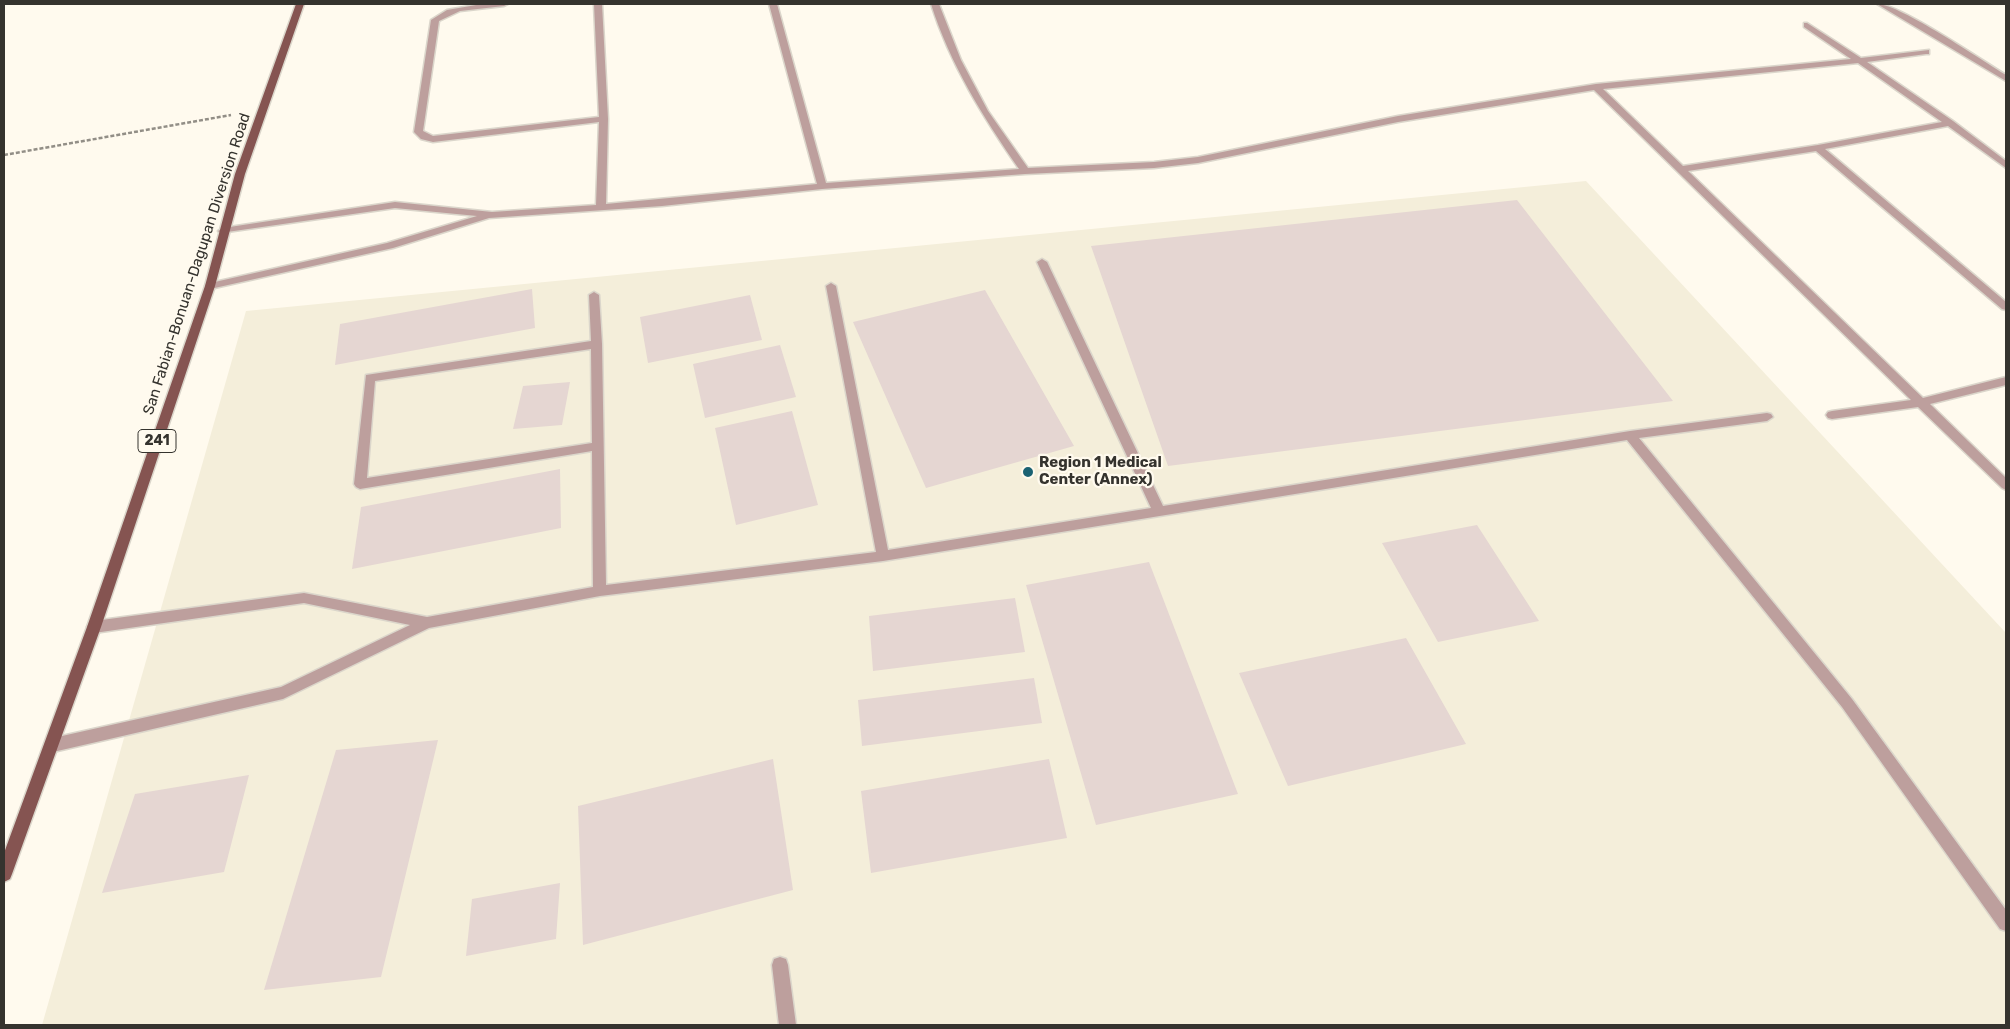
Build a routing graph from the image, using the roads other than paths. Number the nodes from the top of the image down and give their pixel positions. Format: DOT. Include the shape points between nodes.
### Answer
graph roads {
  1 [pos="300,4"];
  2 [pos="504,4"];
  3 [pos="598,4"];
  4 [pos="773,4"];
  5 [pos="935,4"];
  6 [pos="1881,4"];
  7 [pos="1806,25"];
  8 [pos="1926,52"];
  9 [pos="1857,61"];
  10 [pos="2006,79"];
  11 [pos="1596,87"];
  12 [pos="604,119"];
  13 [pos="1950,124"];
  14 [pos="1818,148"];
  15 [pos="2006,165"];
  16 [pos="1681,169"];
  17 [pos="1025,171"];
  18 [pos="822,186"];
  19 [pos="601,208"];
  20 [pos="492,215"];
  21 [pos="223,231"];
  22 [pos="1042,262"];
  23 [pos="210,286"];
  24 [pos="831,286"];
  25 [pos="594,295"];
  26 [pos="2006,307"];
  27 [pos="597,344"];
  28 [pos="2006,381"];
  29 [pos="1922,402"];
  30 [pos="1832,415"];
  31 [pos="1768,417"];
  32 [pos="1630,435"];
  33 [pos="598,446"];
  34 [pos="2006,485"];
  35 [pos="1158,511"];
  36 [pos="883,556"];
  37 [pos="600,591"];
  38 [pos="427,622"];
  39 [pos="94,628"];
  40 [pos="53,744"];
  41 [pos="4,874"];
  42 [pos="2006,923"];
  43 [pos="780,965"];
  44 [pos="788,1025"];
  1 -- 21 [label="main road, San Fabian-Bonuan-Dagupan Diversion Road / 241"];
  2 -- 12 [label="street" via="458,10 436,20 418,132 433,139"];
  3 -- 12 [label="street"];
  4 -- 18 [label="street"];
  5 -- 17 [label="street" via="958,60 984,110"];
  6 -- 10 [label="street"];
  7 -- 9 [label="street"];
  8 -- 9 [label="street"];
  9 -- 11 [label="street"];
  9 -- 13 [label="street"];
  11 -- 16 [label="street"];
  11 -- 17 [label="street" via="1398,119 1198,160"];
  12 -- 19 [label="street"];
  13 -- 14 [label="street"];
  13 -- 15 [label="street"];
  14 -- 16 [label="street"];
  14 -- 26 [label="street"];
  16 -- 29 [label="street"];
  17 -- 18 [label="street"];
  18 -- 19 [label="street"];
  19 -- 20 [label="street"];
  20 -- 21 [label="street" via="395,205"];
  20 -- 23 [label="street" via="389,246"];
  21 -- 23 [label="main road, San Fabian-Bonuan-Dagupan Diversion Road / 241"];
  22 -- 35 [label="street"];
  23 -- 39 [label="main road, San Fabian-Bonuan-Dagupan Diversion Road / 241"];
  24 -- 36 [label="street"];
  25 -- 27 [label="street"];
  27 -- 33 [label="street"];
  27 -- 33 [label="street" via="370,378 360,484"];
  28 -- 29 [label="street"];
  29 -- 30 [label="street"];
  29 -- 34 [label="street"];
  31 -- 32 [label="street"];
  32 -- 35 [label="street"];
  32 -- 42 [label="street" via="1847,703"];
  33 -- 37 [label="street"];
  35 -- 36 [label="street"];
  36 -- 37 [label="street"];
  37 -- 38 [label="street"];
  38 -- 39 [label="street" via="304,598"];
  38 -- 40 [label="street" via="282,693"];
  39 -- 40 [label="main road, San Fabian-Bonuan-Dagupan Diversion Road / 241"];
  40 -- 41 [label="main road, San Fabian-Bonuan-Dagupan Diversion Road / 241"];
  43 -- 44 [label="street"];
}
